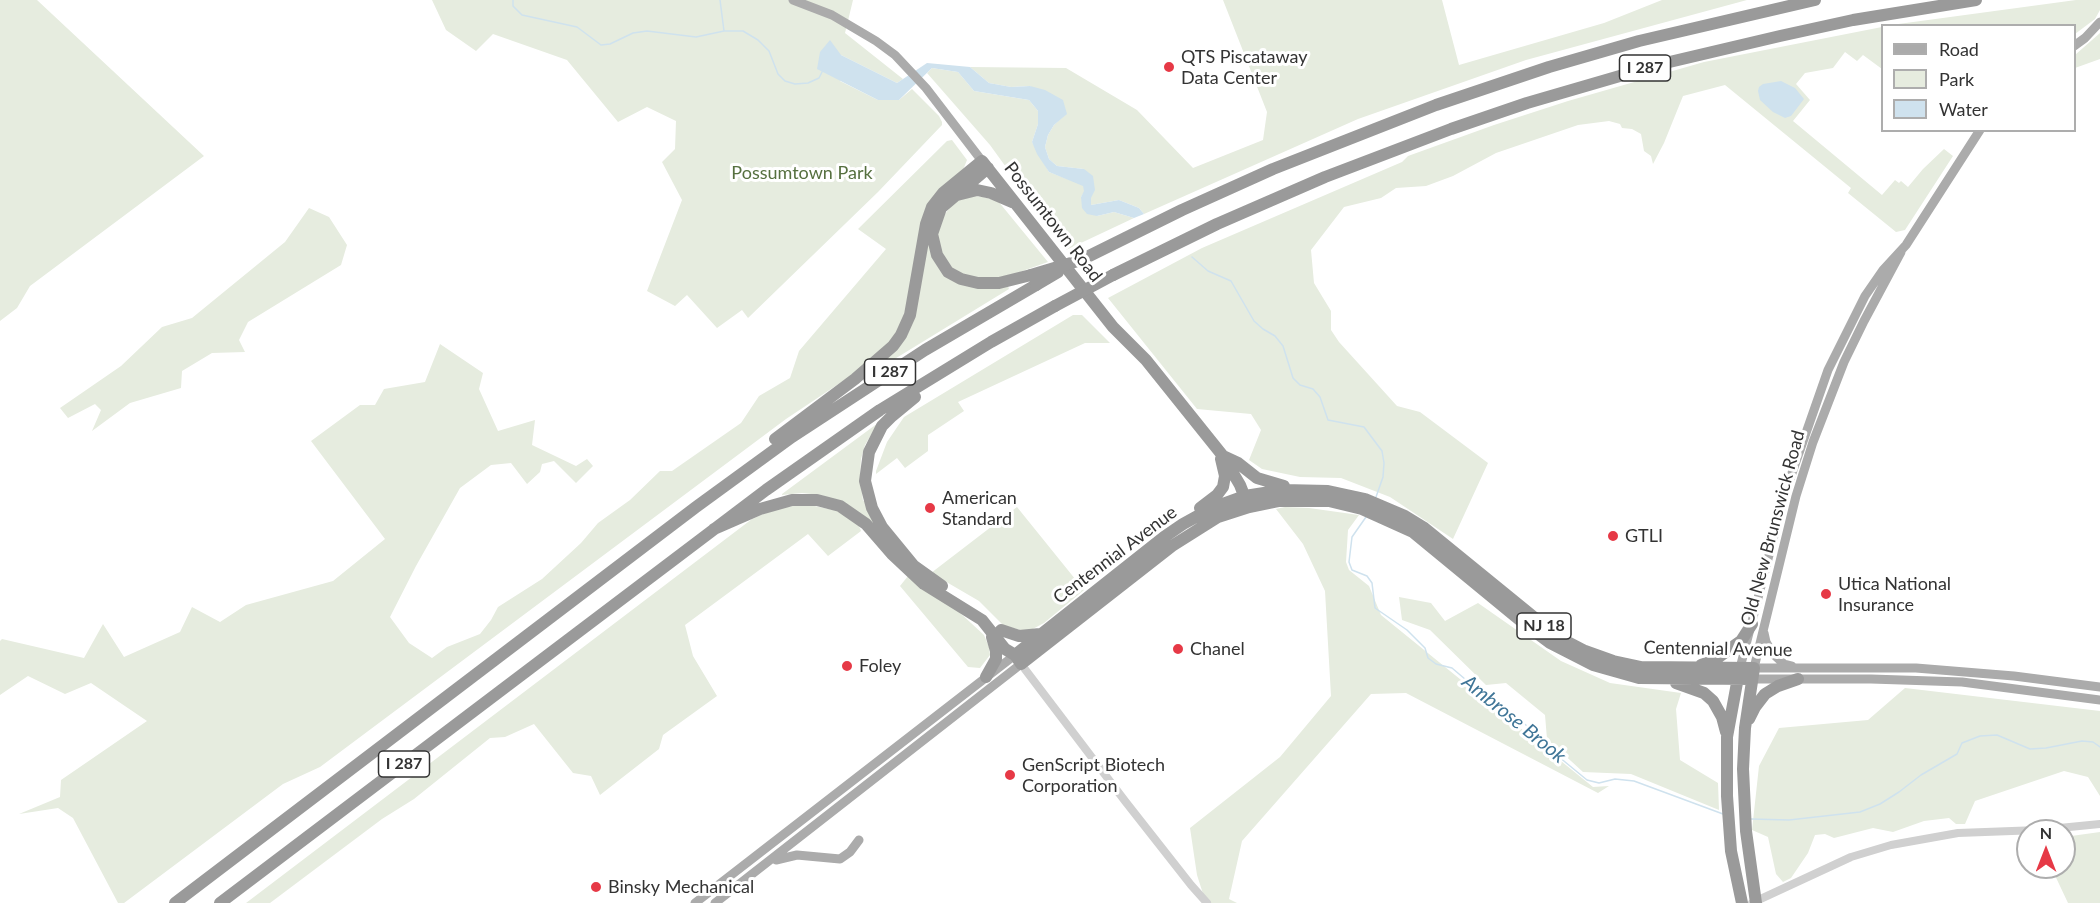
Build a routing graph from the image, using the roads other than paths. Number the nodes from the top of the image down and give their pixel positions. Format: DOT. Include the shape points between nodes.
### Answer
graph roads {
  1 [pos="793,0"];
  2 [pos="1815,0"];
  3 [pos="1976,0"];
  4 [pos="2100,22"];
  5 [pos="2076,45"];
  6 [pos="1979,132"];
  7 [pos="985,164"];
  8 [pos="953,196"];
  9 [pos="1014,202"];
  10 [pos="1901,252"];
  11 [pos="1033,280"];
  12 [pos="929,380"];
  13 [pos="1221,454"];
  14 [pos="750,468"];
  15 [pos="1297,489"];
  16 [pos="1247,501"];
  17 [pos="1363,504"];
  18 [pos="1377,509"];
  19 [pos="1183,524"];
  20 [pos="714,529"];
  21 [pos="1752,624"];
  22 [pos="995,629"];
  23 [pos="1763,631"];
  24 [pos="1042,633"];
  25 [pos="1018,660"];
  26 [pos="1693,668"];
  27 [pos="1739,673"];
  28 [pos="1753,673"];
  29 [pos="1799,673"];
  30 [pos="986,677"];
  31 [pos="1664,679"];
  32 [pos="2100,687"];
  33 [pos="2100,700"];
  34 [pos="1745,728"];
  35 [pos="1727,737"];
  36 [pos="2100,824"];
  37 [pos="859,840"];
  38 [pos="768,862"];
  39 [pos="1754,902"];
  40 [pos="175,903"];
  41 [pos="220,903"];
  42 [pos="695,903"];
  43 [pos="715,903"];
  44 [pos="1207,903"];
  45 [pos="1742,903"];
  1 -- 7 [label="main road, Possumtown Road" via="832,15 895,55"];
  2 -- 11 [label="highway, I 287, bridge" via="1619,47 1436,105 1273,169"];
  3 -- 12 [label="highway, I 287, bridge" via="1807,29 1661,64 1440,133 1217,224 1054,306"];
  4 -- 5 [label="main road"];
  6 -- 10 [label="main road, Old New Brunswick Road"];
  7 -- 8 [label="highway"];
  7 -- 9 [label="highway, Possumtown Road"];
  7 -- 14 [label="highway" via="943,193 932,207 910,315 893,346 753,456"];
  8 -- 9 [label="highway" via="977,190"];
  8 -- 11 [label="highway" via="941,208 932,234 942,266 961,279 978,283"];
  9 -- 13 [label="highway, Possumtown Road"];
  10 -- 21 [label="main road, Old New Brunswick Road" via="1864,296 1828,370 1785,493"];
  10 -- 23 [label="main road, Old New Brunswick Road" via="1844,362 1813,442"];
  11 -- 14 [label="highway, I 287" via="880,378"];
  12 -- 20 [label="highway, I 287" via="833,442"];
  12 -- 22 [label="highway" via="927,389 892,416 873,441 866,466 868,496 882,527 914,566 981,609"];
  13 -- 15 [label="highway" via="1257,478"];
  13 -- 16 [label="highway, Possumtown Road"];
  13 -- 19 [label="highway" via="1223,487"];
  14 -- 40 [label="highway, I 287"];
  15 -- 16 [label="highway, Centennial Avenue / NJ 18" via="1269,491"];
  15 -- 17 [label="highway, Centennial Avenue / NJ 18" via="1328,491"];
  16 -- 17 [label="highway, Centennial Avenue / NJ 18"];
  16 -- 19 [label="highway, Centennial Avenue" via="1212,508"];
  16 -- 25 [label="highway, Centennial Avenue" via="1185,536"];
  17 -- 18 [label="highway, Centennial Avenue / NJ 18"];
  18 -- 26 [label="highway, Centennial Avenue / NJ 18" via="1423,527 1558,637 1585,651 1641,667"];
  18 -- 31 [label="highway, Centennial Avenue / NJ 18" via="1413,532 1526,625 1572,656 1616,673"];
  19 -- 24 [label="highway, Centennial Avenue"];
  20 -- 22 [label="highway" via="792,500 817,500 840,506 858,516 924,585"];
  20 -- 41 [label="highway, I 287"];
  21 -- 26 [label="highway" via="1741,641 1713,661"];
  21 -- 27 [label="main road, Old New Brunswick Road"];
  22 -- 24 [label="highway" via="1019,636"];
  22 -- 25 [label="highway" via="1012,645"];
  22 -- 30 [label="highway" via="995,663"];
  23 -- 28 [label="main road, Old New Brunswick Road"];
  23 -- 29 [label="main road" via="1773,654"];
  24 -- 25 [label="highway, Centennial Avenue"];
  25 -- 30 [label="main road, Centennial Avenue"];
  25 -- 38 [label="main road, Centennial Avenue"];
  25 -- 44 [label="street"];
  26 -- 27 [label="highway, Centennial Avenue / NJ 18"];
  27 -- 28 [label="highway, Centennial Avenue / NJ 18"];
  27 -- 31 [label="highway, Centennial Avenue"];
  27 -- 35 [label="highway, Old New Brunswick Road"];
  28 -- 29 [label="main road, Centennial Avenue"];
  28 -- 34 [label="highway, Old New Brunswick Road"];
  29 -- 32 [label="main road, Centennial Avenue" via="1928,669"];
  29 -- 33 [label="main road, Centennial Avenue" via="1962,682"];
  29 -- 34 [label="highway" via="1765,694"];
  30 -- 42 [label="main road, Centennial Avenue"];
  31 -- 35 [label="highway, NJ 18" via="1707,696 1720,711"];
  34 -- 39 [label="highway, Old New Brunswick Road" via="1746,831"];
  35 -- 45 [label="highway, Old New Brunswick Road / NJ 18" via="1729,829"];
  36 -- 39 [label="street" via="1958,833 1892,845 1851,857"];
  37 -- 38 [label="main road" via="840,859 797,855"];
  38 -- 43 [label="main road, Centennial Avenue"];
}
